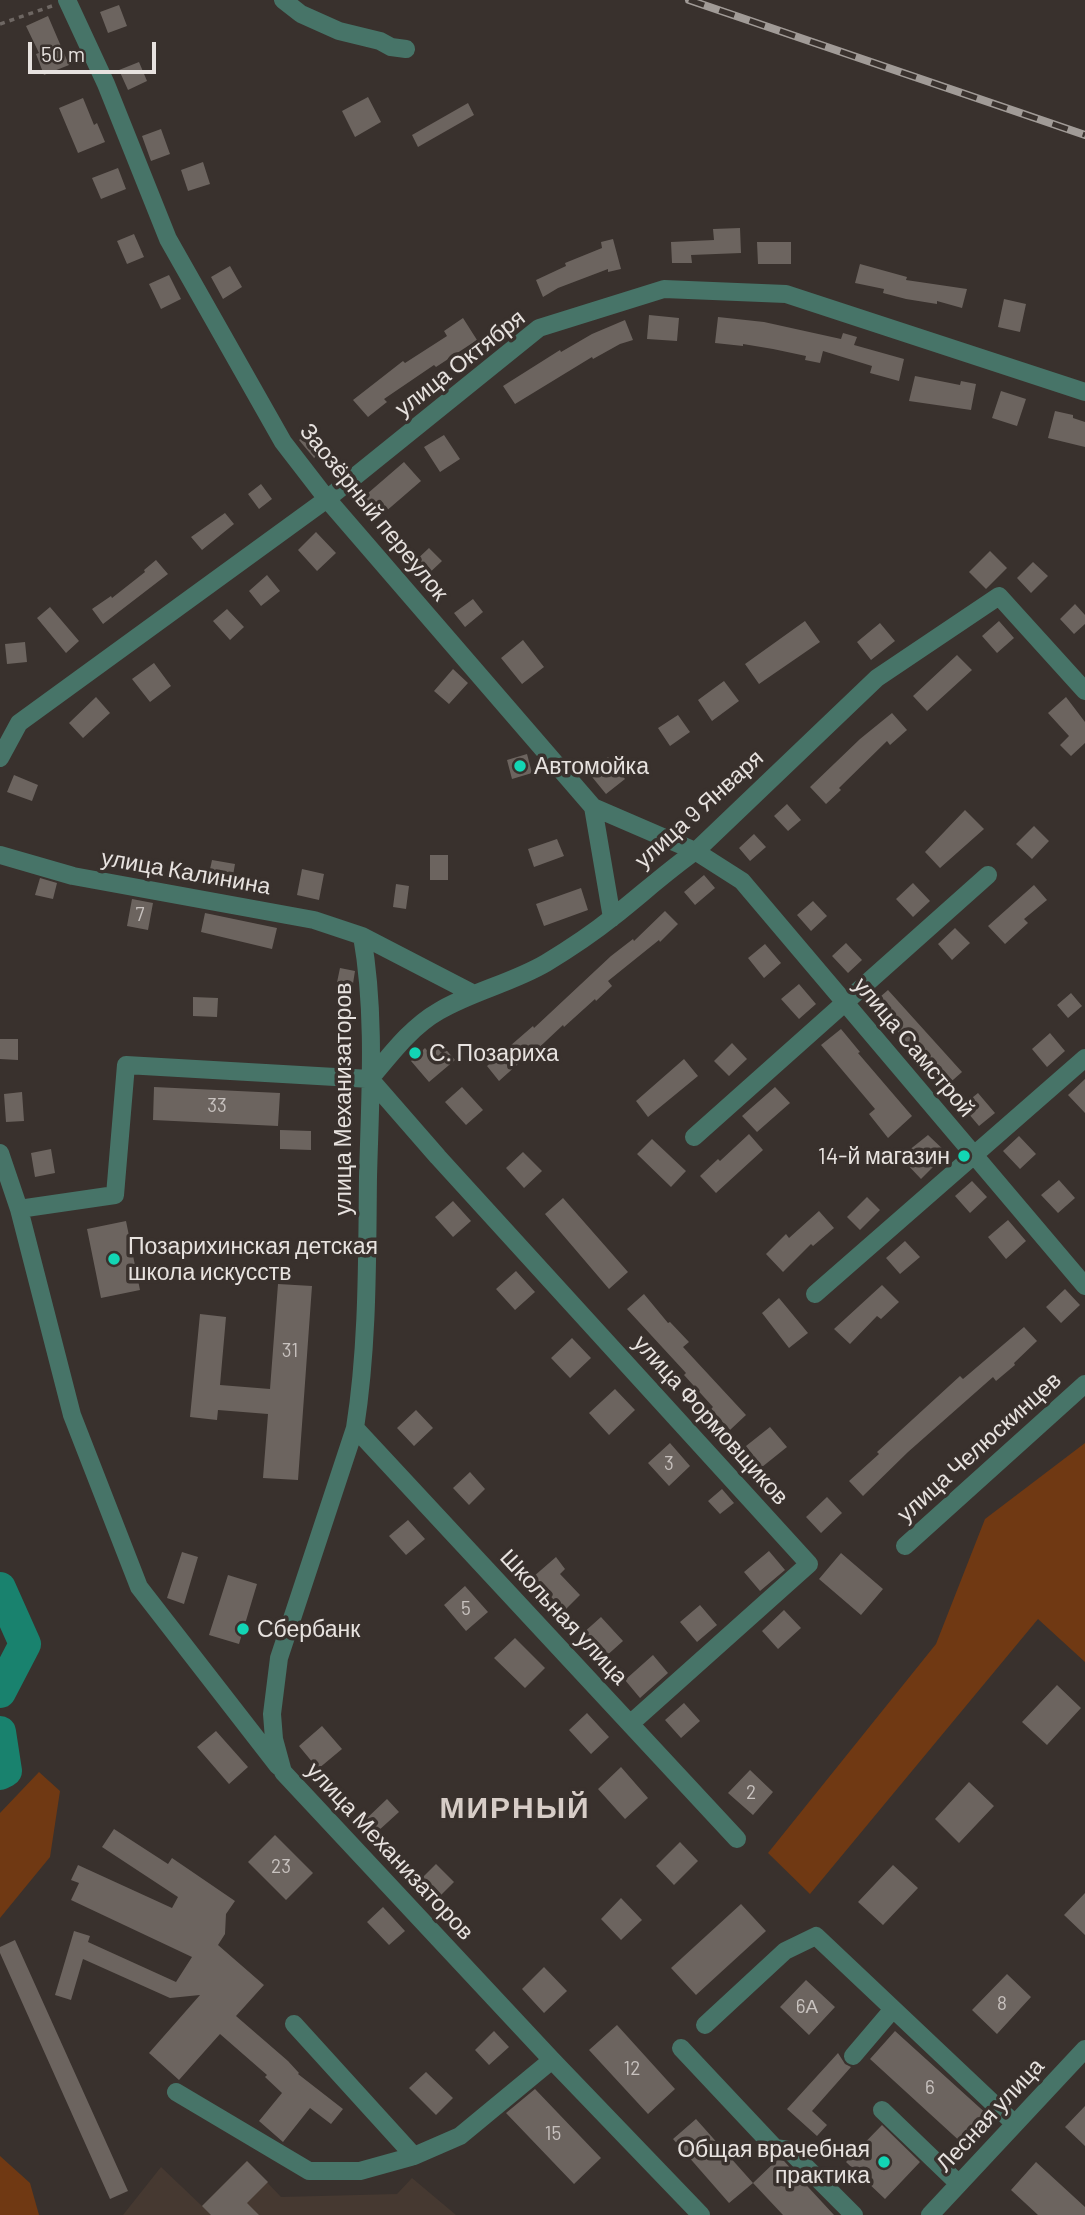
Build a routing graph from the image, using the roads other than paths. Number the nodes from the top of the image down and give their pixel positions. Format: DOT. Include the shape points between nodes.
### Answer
graph roads {
  1 [pos="283,0"];
  2 [pos="67,1"];
  3 [pos="406,49"];
  4 [pos="1085,392"];
  5 [pos="327,499"];
  6 [pos="1085,691"];
  7 [pos="0,758"];
  8 [pos="593,807"];
  9 [pos="695,851"];
  10 [pos="0,855"];
  11 [pos="988,875"];
  12 [pos="612,918"];
  13 [pos="362,936"];
  14 [pos="474,993"];
  15 [pos="844,1002"];
  16 [pos="1085,1059"];
  17 [pos="370,1079"];
  18 [pos="694,1137"];
  19 [pos="0,1153"];
  20 [pos="973,1156"];
  21 [pos="19,1209"];
  22 [pos="1085,1286"];
  23 [pos="815,1294"];
  24 [pos="1085,1384"];
  25 [pos="355,1428"];
  26 [pos="905,1546"];
  27 [pos="630,1724"];
  28 [pos="283,1772"];
  29 [pos="737,1839"];
  30 [pos="893,2009"];
  31 [pos="294,2024"];
  32 [pos="705,2025"];
  33 [pos="681,2048"];
  34 [pos="1085,2049"];
  35 [pos="853,2056"];
  36 [pos="552,2060"];
  37 [pos="176,2092"];
  38 [pos="882,2110"];
  39 [pos="1015,2124"];
  40 [pos="414,2156"];
  41 [pos="959,2184"];
  42 [pos="701,2215"];
  43 [pos="854,2215"];
  44 [pos="930,2215"];
  1 -- 3 [label="street" via="301,14 339,31"];
  2 -- 5 [label="street, Заозёрный переулок" via="106,83 168,239 283,442"];
  4 -- 5 [label="street, улица Октября" via="786,294 664,289 540,328"];
  5 -- 7 [label="street, улица Октября" via="19,723"];
  5 -- 8 [label="street, Заозёрный переулок"];
  6 -- 9 [label="street, улица 9 Января" via="1043,645 991,600 877,678"];
  8 -- 9 [label="street, Заозёрный переулок"];
  8 -- 12 [label="street"];
  9 -- 12 [label="street, улица 9 Января"];
  9 -- 15 [label="street, улица Самстрой" via="742,881"];
  10 -- 13 [label="street, улица Калинина" via="73,876 314,920"];
  11 -- 15 [label="street"];
  12 -- 14 [label="street, улица 9 Января" via="545,963 507,983"];
  13 -- 14 [label="street, улица Калинина"];
  13 -- 17 [label="street, улица Механизаторов" via="370,992"];
  14 -- 17 [label="street, улица 9 Января" via="407,1035"];
  15 -- 18 [label="street"];
  15 -- 20 [label="street, улица Самстрой"];
  16 -- 20 [label="street"];
  17 -- 21 [label="street" via="126,1065 116,1195"];
  17 -- 25 [label="street, улица Механизаторов" via="365,1344"];
  17 -- 27 [label="street, улица Формовщиков" via="809,1564"];
  19 -- 21 [label="street"];
  20 -- 22 [label="street, улица Самстрой"];
  20 -- 23 [label="street"];
  21 -- 28 [label="street" via="72,1415 139,1587"];
  24 -- 26 [label="street, улица Челюскинцев"];
  25 -- 27 [label="street, Школьная улица"];
  25 -- 28 [label="street, улица Механизаторов" via="279,1658 272,1714"];
  27 -- 29 [label="street, Школьная улица"];
  28 -- 36 [label="street, улица Механизаторов"];
  30 -- 32 [label="street" via="816,1936 785,1951"];
  30 -- 35 [label="street"];
  30 -- 39 [label="street"];
  31 -- 40 [label="street"];
  33 -- 43 [label="street" via="775,2148 789,2150"];
  34 -- 39 [label="street, Лесная улица"];
  36 -- 40 [label="street" via="460,2136"];
  36 -- 42 [label="street, улица Механизаторов"];
  37 -- 40 [label="street" via="309,2171 360,2171"];
  38 -- 41 [label="street"];
  39 -- 41 [label="street, Лесная улица"];
  41 -- 44 [label="street, Лесная улица"];
}
